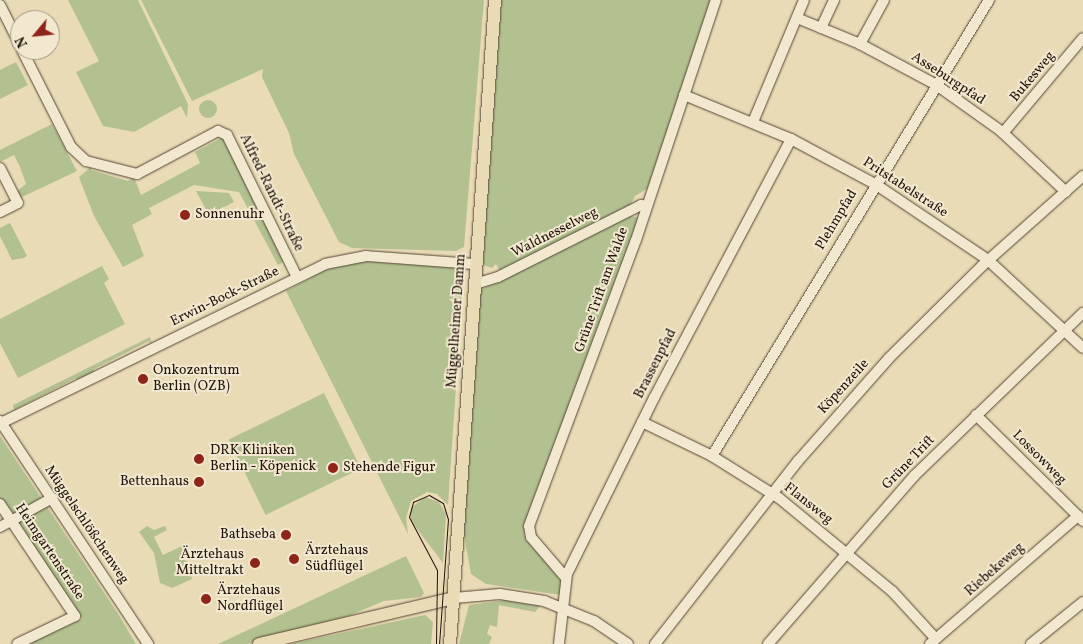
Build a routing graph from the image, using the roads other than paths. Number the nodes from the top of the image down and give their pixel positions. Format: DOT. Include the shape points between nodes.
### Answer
graph roads {
  1 [pos="495,0"];
  2 [pos="716,0"];
  3 [pos="804,0"];
  4 [pos="834,0"];
  5 [pos="884,0"];
  6 [pos="989,0"];
  7 [pos="0,6"];
  8 [pos="797,18"];
  9 [pos="10,26"];
  10 [pos="821,28"];
  11 [pos="1083,38"];
  12 [pos="860,44"];
  13 [pos="27,60"];
  14 [pos="935,84"];
  15 [pos="684,95"];
  16 [pos="753,122"];
  17 [pos="1003,133"];
  18 [pos="791,139"];
  19 [pos="0,168"];
  20 [pos="1083,176"];
  21 [pos="875,184"];
  22 [pos="1066,192"];
  23 [pos="646,206"];
  24 [pos="0,212"];
  25 [pos="988,260"];
  26 [pos="476,264"];
  27 [pos="297,277"];
  28 [pos="475,284"];
  29 [pos="1083,313"];
  30 [pos="1066,330"];
  31 [pos="1083,348"];
  32 [pos="976,415"];
  33 [pos="1,422"];
  34 [pos="642,422"];
  35 [pos="712,456"];
  36 [pos="772,494"];
  37 [pos="52,498"];
  38 [pos="0,504"];
  39 [pos="1080,519"];
  40 [pos="12,521"];
  41 [pos="0,527"];
  42 [pos="846,552"];
  43 [pos="566,578"];
  44 [pos="454,598"];
  45 [pos="1083,602"];
  46 [pos="564,608"];
  47 [pos="933,642"];
  48 [pos="17,644"];
  49 [pos="148,644"];
  50 [pos="259,644"];
  51 [pos="450,644"];
  52 [pos="559,644"];
  53 [pos="628,644"];
  54 [pos="655,644"];
  55 [pos="768,644"];
  56 [pos="1031,644"];
  1 -- 26 [label="main road, Müggelheimer Damm"];
  2 -- 15 [label="street, Grüne Trift am Walde"];
  3 -- 8 [label="street"];
  4 -- 10 [label="street"];
  5 -- 12 [label="street"];
  6 -- 14 [label="street, Plehmpfad"];
  7 -- 9 [label="street"];
  8 -- 10 [label="street, Asseburgpfad"];
  8 -- 16 [label="street"];
  10 -- 12 [label="street, Asseburgpfad"];
  11 -- 17 [label="street, Bukesweg"];
  12 -- 14 [label="street, Asseburgpfad"];
  13 -- 27 [label="street, Alfred-Randt-Straße" via="71,147 86,161 137,174 218,131 227,135"];
  14 -- 17 [label="street, Asseburgpfad"];
  14 -- 21 [label="street, Plehmpfad"];
  15 -- 16 [label="street, Pritstabelstraße"];
  15 -- 23 [label="street, Grüne Trift am Walde"];
  16 -- 18 [label="street, Pritstabelstraße"];
  17 -- 22 [label="street, Asseburgpfad"];
  18 -- 21 [label="street, Pritstabelstraße"];
  18 -- 34 [label="street, Brassenpfad"];
  19 -- 24 [label="street" via="18,203"];
  20 -- 22 [label="street, Köpenzeile"];
  21 -- 25 [label="street, Pritstabelstraße"];
  21 -- 35 [label="street, Plehmpfad"];
  22 -- 25 [label="street, Köpenzeile"];
  23 -- 28 [label="street, Waldnesselweg" via="641,204 498,277"];
  23 -- 43 [label="street, Grüne Trift am Walde" via="528,529"];
  25 -- 30 [label="street, Pritstabelstraße"];
  25 -- 36 [label="street, Köpenzeile" via="888,358"];
  26 -- 27 [label="street, Erwin-Bock-Straße" via="352,257"];
  26 -- 28 [label="main road, Müggelheimer Damm"];
  27 -- 33 [label="street, Erwin-Bock-Straße"];
  28 -- 44 [label="main road, Müggelheimer Damm"];
  29 -- 30 [label="street, Grüne Trift"];
  30 -- 31 [label="street, Pritstabelstraße"];
  30 -- 32 [label="street, Grüne Trift"];
  32 -- 39 [label="street, Lossowweg"];
  32 -- 42 [label="street, Grüne Trift"];
  33 -- 37 [label="street, Müggelschlößchenweg"];
  34 -- 35 [label="street, Flansweg"];
  34 -- 43 [label="street, Brassenpfad"];
  35 -- 36 [label="street, Flansweg"];
  36 -- 42 [label="street, Flansweg"];
  36 -- 54 [label="street, Köpenzeile"];
  37 -- 40 [label="street"];
  37 -- 49 [label="street, Müggelschlößchenweg"];
  38 -- 40 [label="street, Heimgartenstraße"];
  39 -- 47 [label="street, Riebekeweg"];
  40 -- 41 [label="street"];
  40 -- 48 [label="street, Heimgartenstraße" via="75,616"];
  42 -- 47 [label="street, Flansweg" via="892,590"];
  42 -- 55 [label="street, Grüne Trift"];
  43 -- 46 [label="street, Brassenpfad"];
  44 -- 46 [label="street" via="509,594"];
  44 -- 50 [label="main road"];
  44 -- 51 [label="main road, Müggelheimer Damm"];
  45 -- 56 [label="street"];
  46 -- 52 [label="street"];
  46 -- 53 [label="street" via="606,628"];
}
